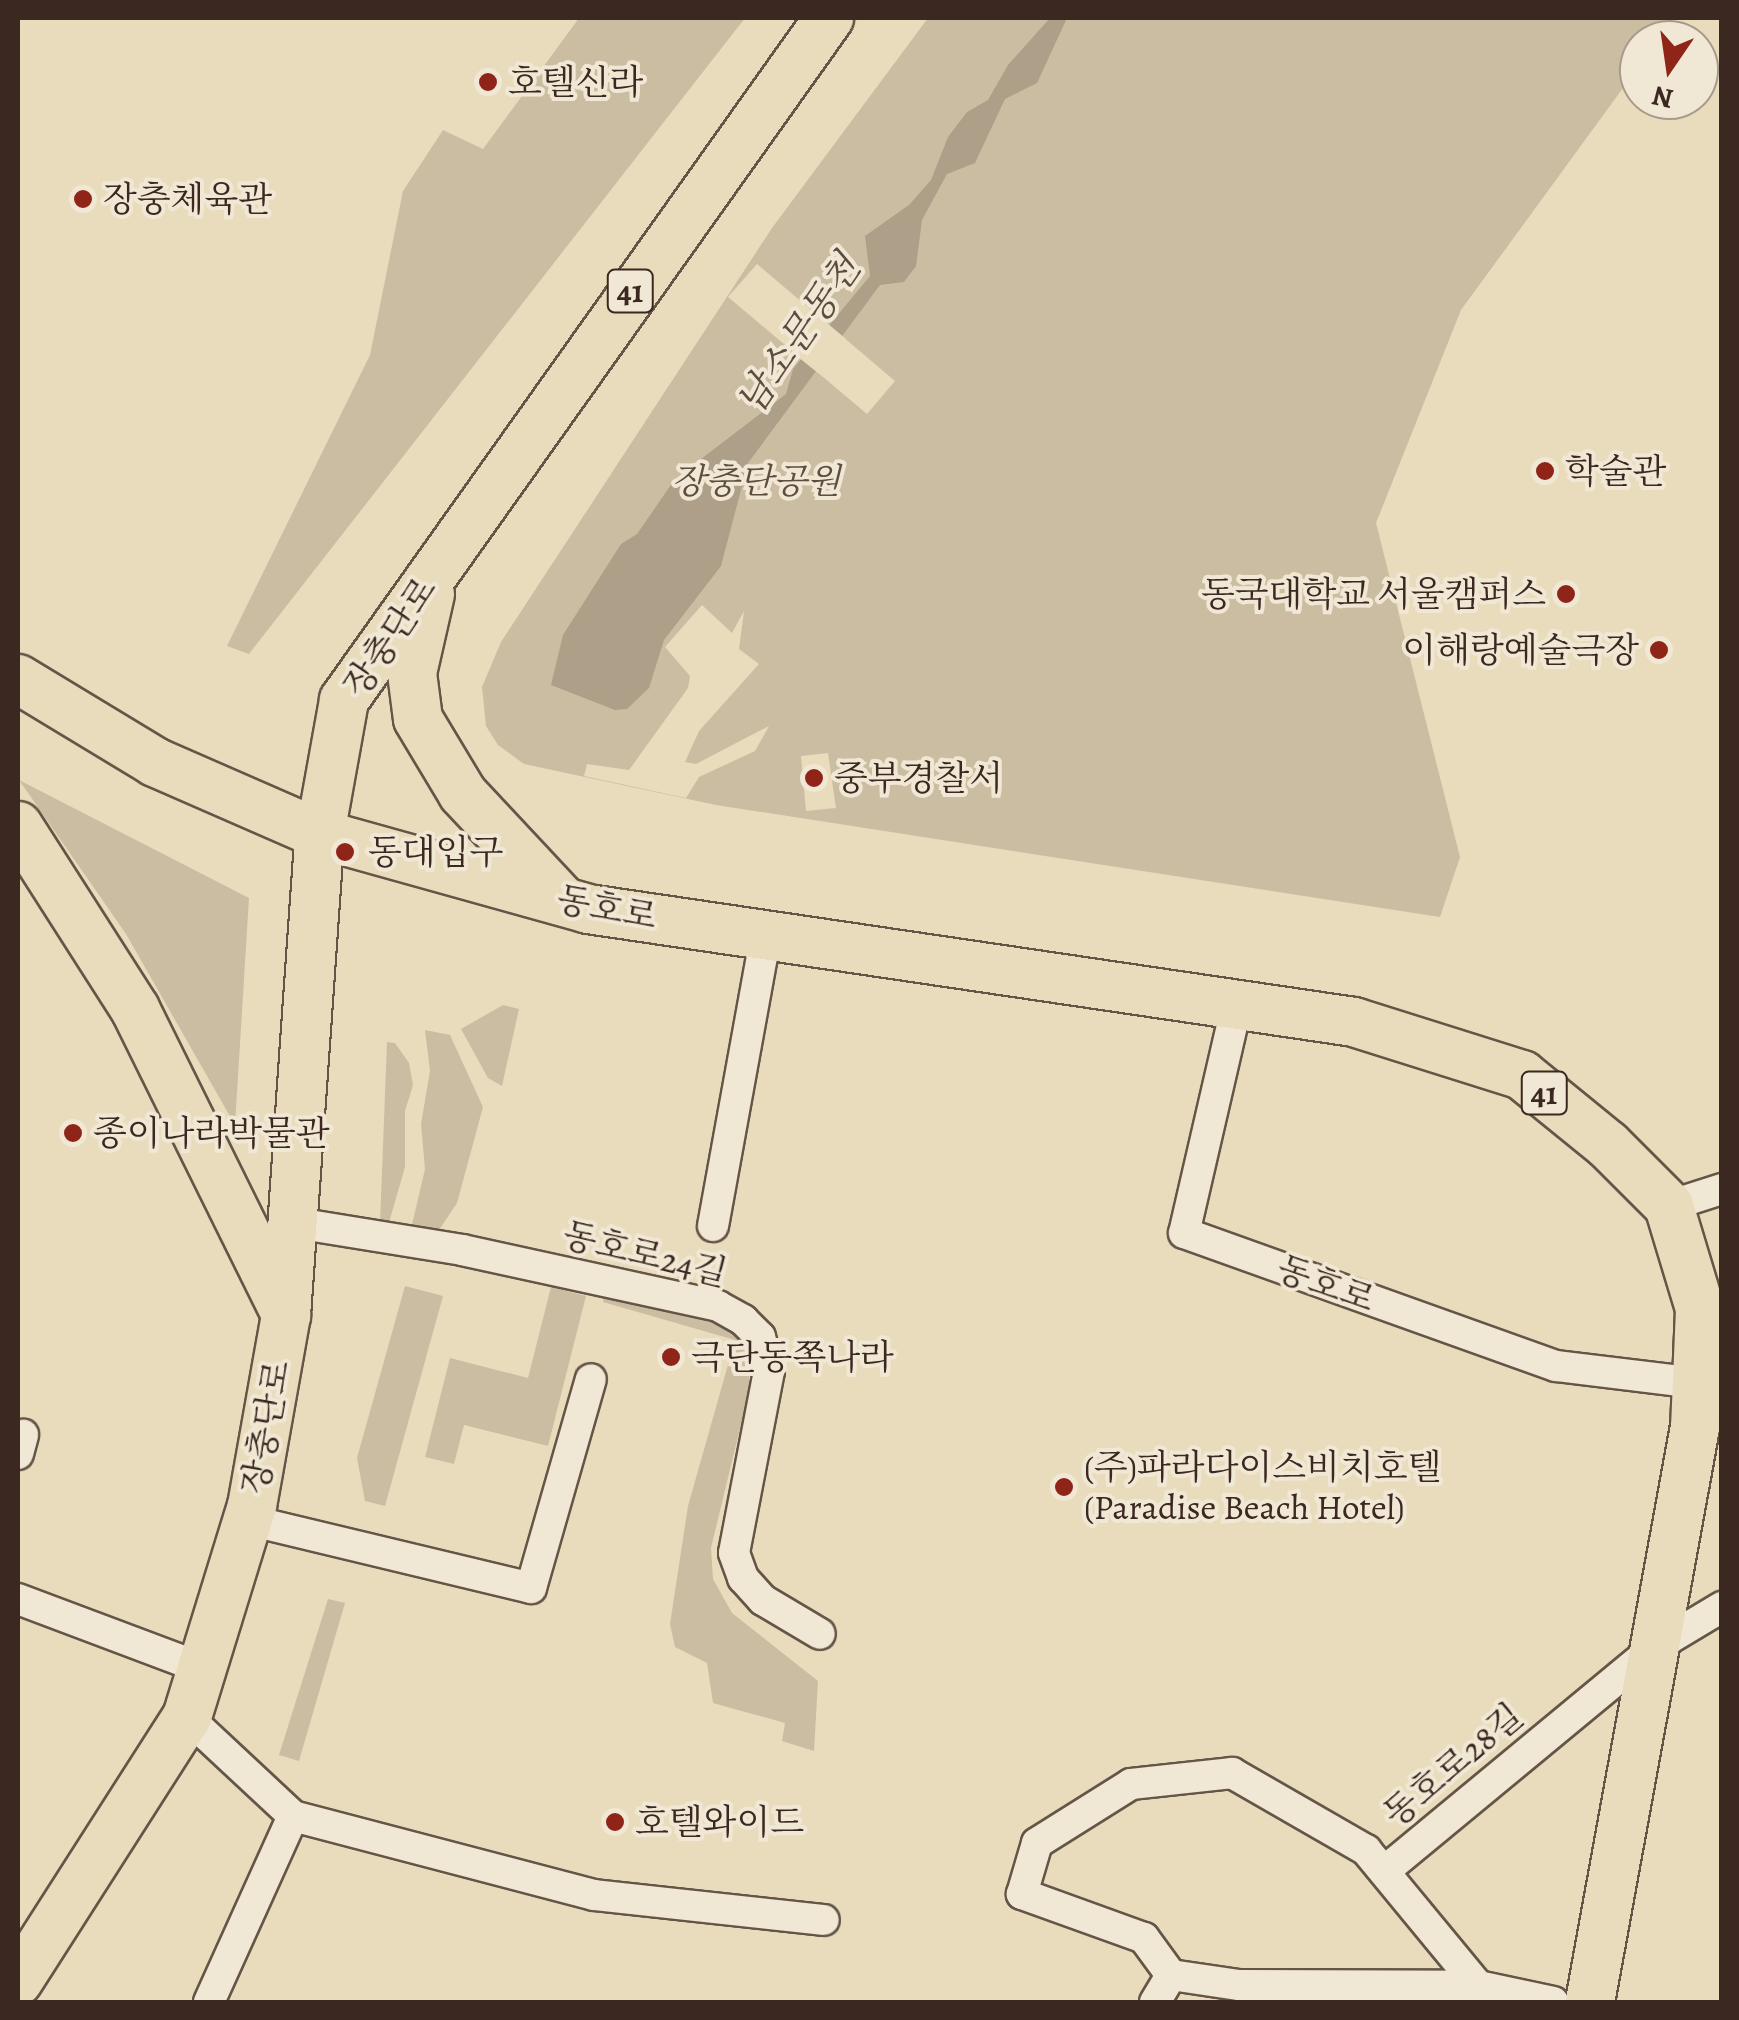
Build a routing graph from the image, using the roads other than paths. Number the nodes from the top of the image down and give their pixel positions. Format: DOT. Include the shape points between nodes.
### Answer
graph roads {
  1 [pos="829,18"];
  2 [pos="436,568"];
  3 [pos="18,679"];
  4 [pos="18,826"];
  5 [pos="320,834"];
  6 [pos="575,905"];
  7 [pos="766,934"];
  8 [pos="1237,1004"];
  9 [pos="1722,1189"];
  10 [pos="1669,1206"];
  11 [pos="296,1224"];
  12 [pos="713,1226"];
  13 [pos="286,1315"];
  14 [pos="592,1379"];
  15 [pos="1696,1383"];
  16 [pos="248,1520"];
  17 [pos="18,1599"];
  18 [pos="1722,1607"];
  19 [pos="820,1634"];
  20 [pos="1658,1646"];
  21 [pos="202,1668"];
  22 [pos="187,1718"];
  23 [pos="292,1816"];
  24 [pos="1386,1869"];
  25 [pos="824,1920"];
  26 [pos="1171,1974"];
  27 [pos="18,1981"];
  28 [pos="1478,1986"];
  29 [pos="209,2002"];
  30 [pos="1155,2002"];
  31 [pos="1553,2002"];
  32 [pos="1590,2002"];
  1 -- 2 [label="main road, 장충단로 / 41"];
  2 -- 5 [label="main road, 장충단로 / 41" via="344,700"];
  2 -- 6 [label="main road" via="412,673 418,719 463,794"];
  3 -- 5 [label="main road, 동호로" via="155,762"];
  4 -- 13 [label="main road" via="135,1008"];
  5 -- 6 [label="main road, 동호로 / 41"];
  5 -- 11 [label="main road, 장충단로"];
  6 -- 7 [label="main road, 동호로 / 41"];
  7 -- 8 [label="main road, 동호로 / 41"];
  7 -- 12 [label="street"];
  8 -- 10 [label="main road, 동호로 / 41" via="1354,1022 1522,1075"];
  8 -- 15 [label="street, 동호로" via="1184,1233 1556,1366"];
  9 -- 10 [label="street"];
  10 -- 15 [label="main road" via="1700,1309"];
  11 -- 13 [label="main road, 장충단로"];
  11 -- 19 [label="street, 동호로24길" via="462,1250 718,1306 760,1337 768,1371 734,1552 742,1578 763,1600"];
  13 -- 16 [label="main road, 장충단로"];
  14 -- 16 [label="street" via="531,1588"];
  15 -- 20 [label="main road"];
  16 -- 21 [label="main road, 장충단로"];
  17 -- 21 [label="street"];
  18 -- 20 [label="street, 동호로28길"];
  20 -- 24 [label="street, 동호로28길"];
  20 -- 32 [label="main road"];
  21 -- 22 [label="main road, 장충단로"];
  22 -- 23 [label="street"];
  22 -- 27 [label="main road, 장충단로"];
  23 -- 25 [label="street" via="594,1895"];
  23 -- 29 [label="street"];
  24 -- 26 [label="street, 동호로28길" via="1366,1850 1232,1773 1132,1784 1038,1844 1022,1894 1144,1938"];
  24 -- 28 [label="street"];
  26 -- 28 [label="street" via="1239,1985"];
  26 -- 30 [label="street"];
  28 -- 31 [label="street"];
}
